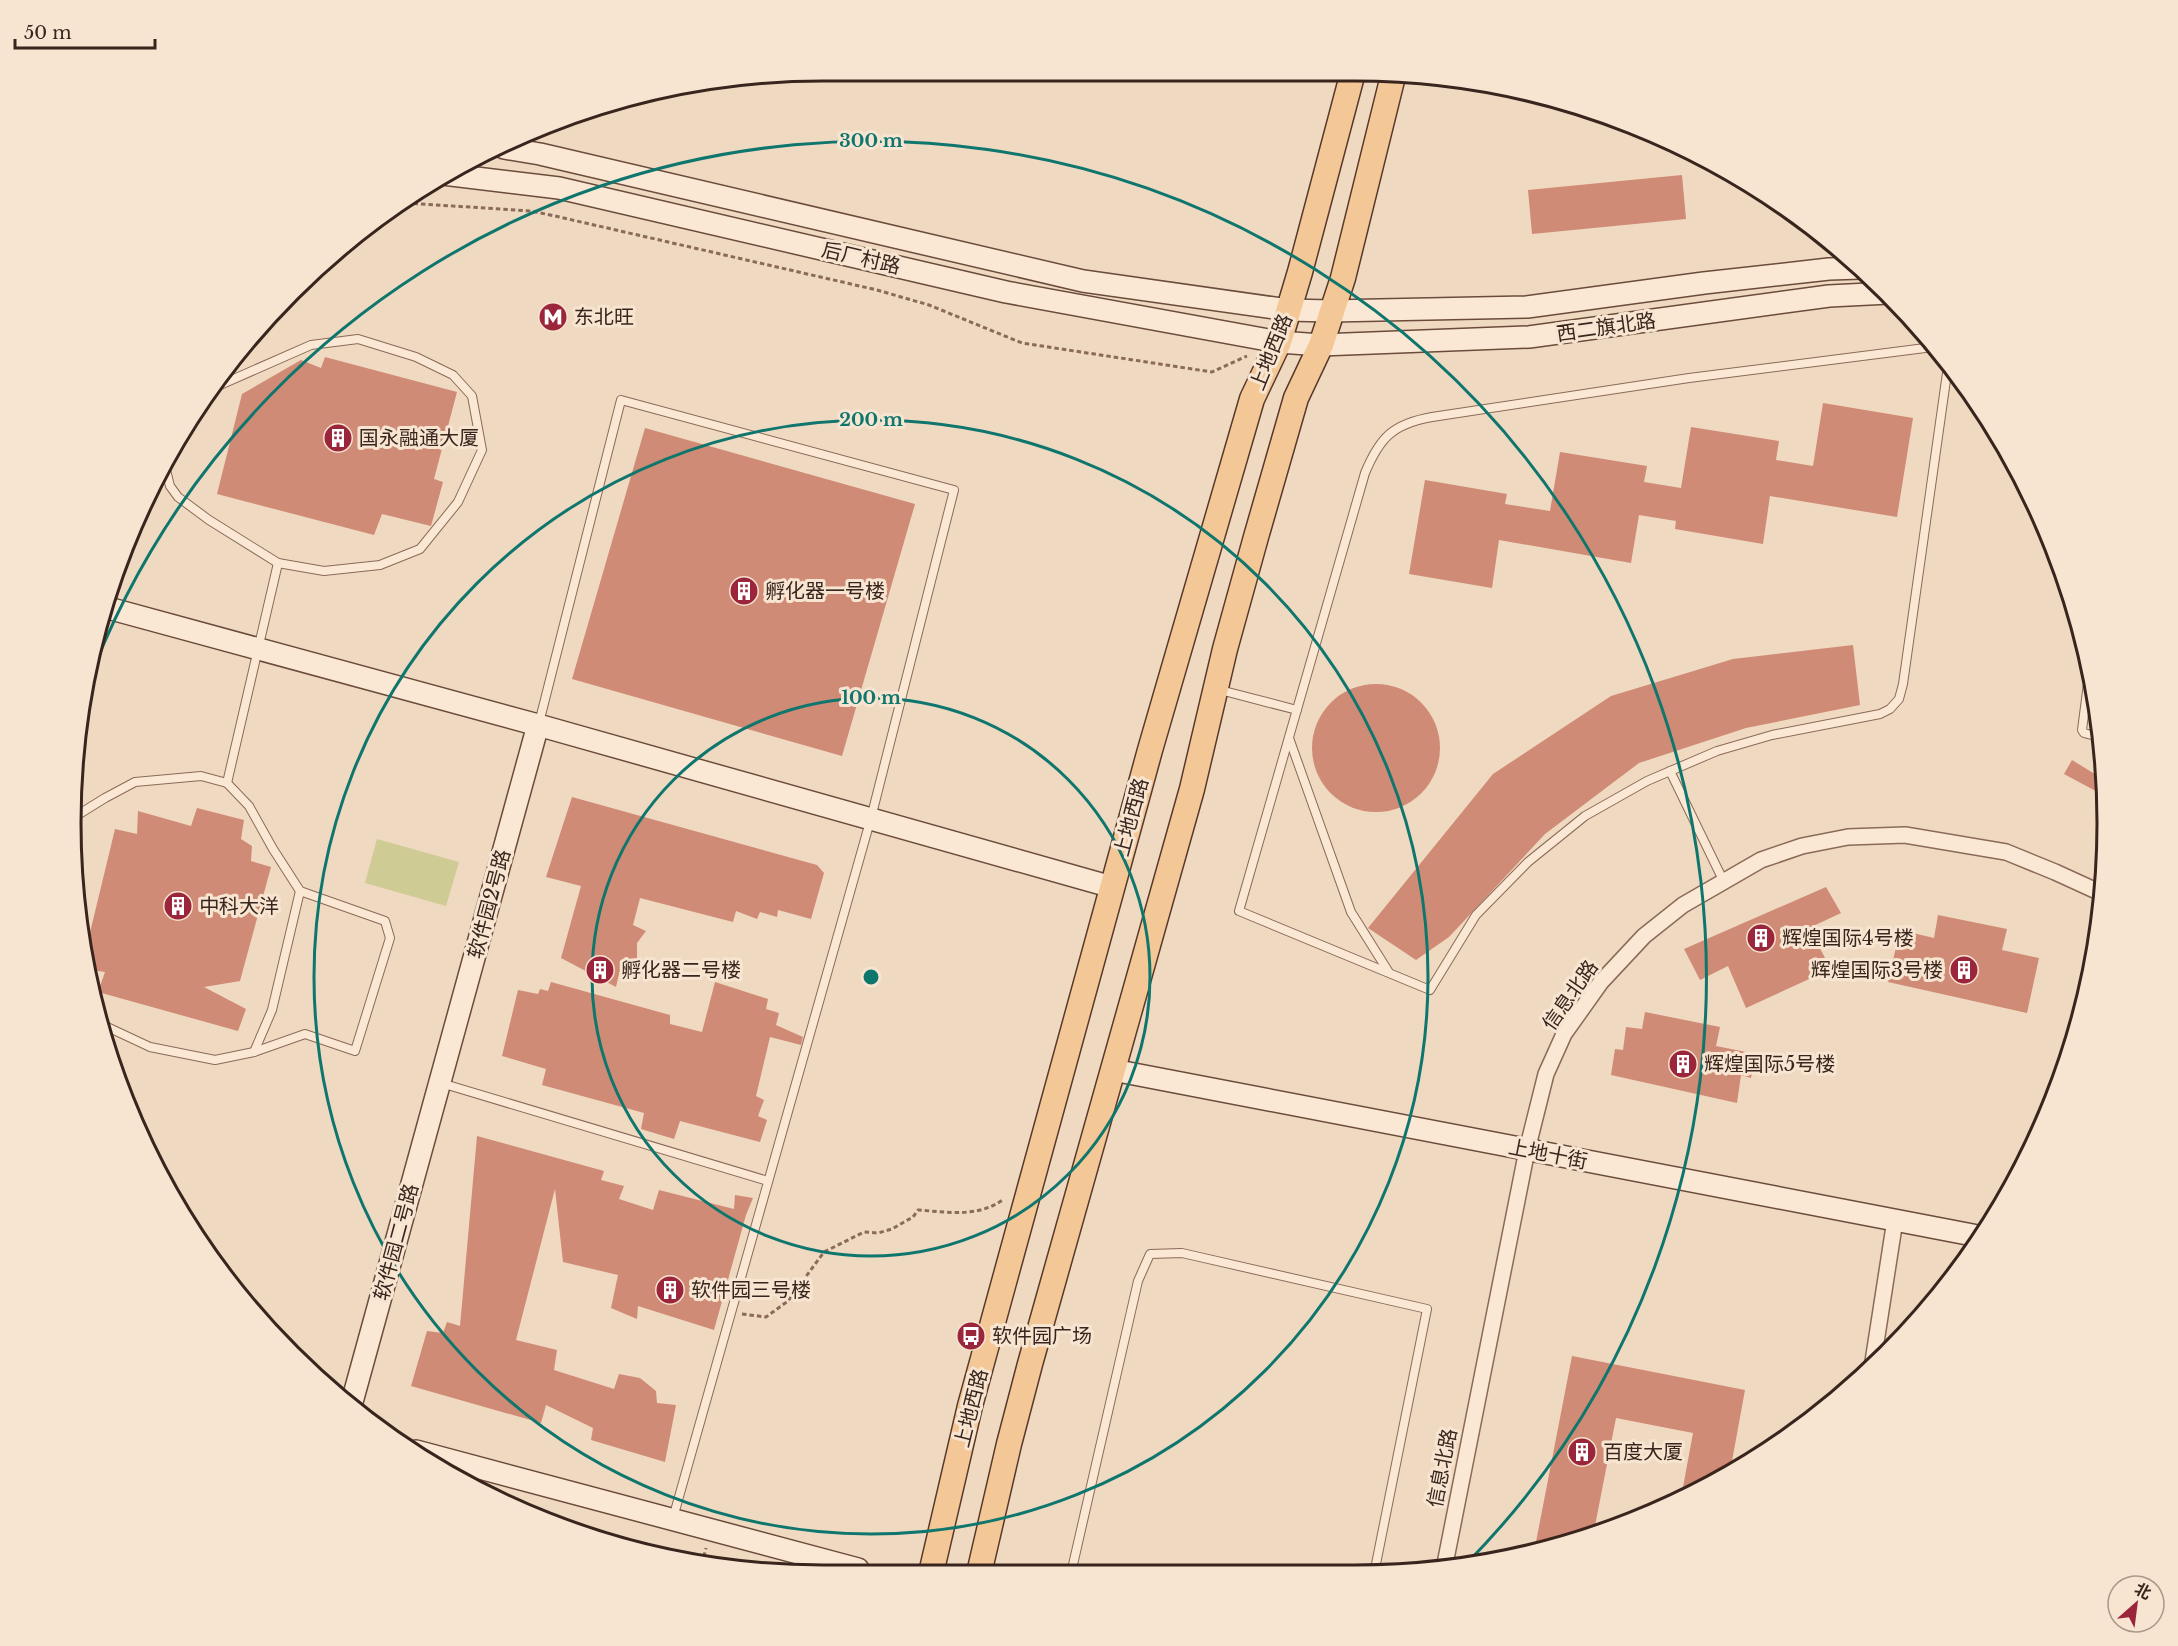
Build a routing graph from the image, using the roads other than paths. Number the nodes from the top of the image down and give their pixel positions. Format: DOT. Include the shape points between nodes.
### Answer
graph roads {
  1 [pos="1351,81"];
  2 [pos="1391,82"];
  3 [pos="513,149"];
  4 [pos="460,176"];
  5 [pos="1848,268"];
  6 [pos="1875,294"];
  7 [pos="1288,310"];
  8 [pos="1331,311"];
  9 [pos="1279,342"];
  10 [pos="1321,345"];
  11 [pos="1925,348"];
  12 [pos="1947,375"];
  13 [pos="226,382"];
  14 [pos="168,476"];
  15 [pos="278,563"];
  16 [pos="112,609"];
  17 [pos="257,648"];
  18 [pos="1215,689"];
  19 [pos="2086,699"];
  20 [pos="1297,710"];
  21 [pos="538,725"];
  22 [pos="1289,736"];
  23 [pos="2092,736"];
  24 [pos="1670,771"];
  25 [pos="227,783"];
  26 [pos="81,813"];
  27 [pos="871,818"];
  28 [pos="1723,880"];
  29 [pos="1112,887"];
  30 [pos="2094,890"];
  31 [pos="300,891"];
  32 [pos="1389,973"];
  33 [pos="110,1028"];
  34 [pos="254,1052"];
  35 [pos="1113,1070"];
  36 [pos="440,1083"];
  37 [pos="1527,1150"];
  38 [pos="768,1181"];
  39 [pos="1894,1220"];
  40 [pos="1972,1235"];
  41 [pos="1874,1353"];
  42 [pos="353,1397"];
  43 [pos="437,1457"];
  44 [pos="673,1519"];
  45 [pos="1446,1560"];
  46 [pos="1376,1564"];
  47 [pos="843,1565"];
  48 [pos="933,1565"];
  49 [pos="981,1565"];
  50 [pos="1073,1565"];
  1 -- 7 [label="main road, 上地西路"];
  2 -- 8 [label="main road, 上地西路" via="1343,278"];
  3 -- 7 [label="street, 后厂村路" via="1083,281"];
  4 -- 9 [label="street, 后厂村路" via="559,188 1006,292"];
  5 -- 8 [label="street, 西二旗北路" via="1527,307"];
  6 -- 10 [label="street, 西二旗北路" via="1829,296 1530,337"];
  7 -- 8 [label="street, 后厂村路"];
  7 -- 9 [label="main road, 上地西路"];
  8 -- 10 [label="main road, 上地西路"];
  9 -- 10 [label="street, 后厂村路"];
  9 -- 29 [label="main road, 上地西路" via="1252,399"];
  10 -- 18 [label="main road, 上地西路" via="1296,398"];
  11 -- 20 [label="lane" via="1689,378 1409,421 1374,451 1365,474"];
  12 -- 24 [label="lane" via="1899,699 1890,710 1880,714 1772,735 1717,751"];
  13 -- 15 [label="lane" via="311,345 358,339 416,357 453,375 472,396 482,450 458,502 420,549 380,565 324,571"];
  14 -- 15 [label="lane" via="178,497"];
  15 -- 17 [label="lane"];
  16 -- 17 [label="street"];
  17 -- 21 [label="street"];
  17 -- 25 [label="lane"];
  18 -- 20 [label="lane"];
  18 -- 35 [label="main road, 上地西路" via="1192,789"];
  19 -- 23 [label="lane" via="2082,729 2084,734"];
  20 -- 22 [label="lane"];
  21 -- 27 [label="street"];
  21 -- 27 [label="lane" via="621,400 954,490"];
  21 -- 36 [label="street, 软件园2号路"];
  22 -- 32 [label="lane" via="1351,912"];
  22 -- 32 [label="lane" via="1239,911"];
  24 -- 28 [label="lane"];
  24 -- 32 [label="lane" via="1586,816 1528,862 1476,915 1430,990"];
  25 -- 26 [label="lane" via="201,776 135,782"];
  25 -- 31 [label="lane" via="249,806"];
  27 -- 29 [label="street"];
  27 -- 38 [label="lane"];
  28 -- 30 [label="street, 信息北路" via="1761,860 1802,846 1848,837 1905,836 2006,852"];
  28 -- 37 [label="street, 信息北路" via="1683,904 1644,936 1601,982 1564,1034 1546,1074"];
  29 -- 48 [label="main road, 上地西路" via="970,1406"];
  31 -- 34 [label="lane" via="272,1010"];
  31 -- 34 [label="lane" via="385,921 390,938 355,1051 305,1034"];
  33 -- 34 [label="lane" via="150,1047 215,1060"];
  35 -- 37 [label="street, 上地十街"];
  35 -- 49 [label="main road, 上地西路" via="1024,1387"];
  36 -- 38 [label="lane"];
  36 -- 42 [label="street, 软件园二号路"];
  37 -- 39 [label="street, 上地十街"];
  37 -- 45 [label="street, 信息北路"];
  38 -- 44 [label="lane"];
  39 -- 40 [label="street, 上地十街"];
  39 -- 41 [label="street"];
  43 -- 44 [label="street"];
  44 -- 47 [label="street"];
  46 -- 50 [label="lane" via="1427,1309 1182,1253 1150,1254 1138,1281"];
}
